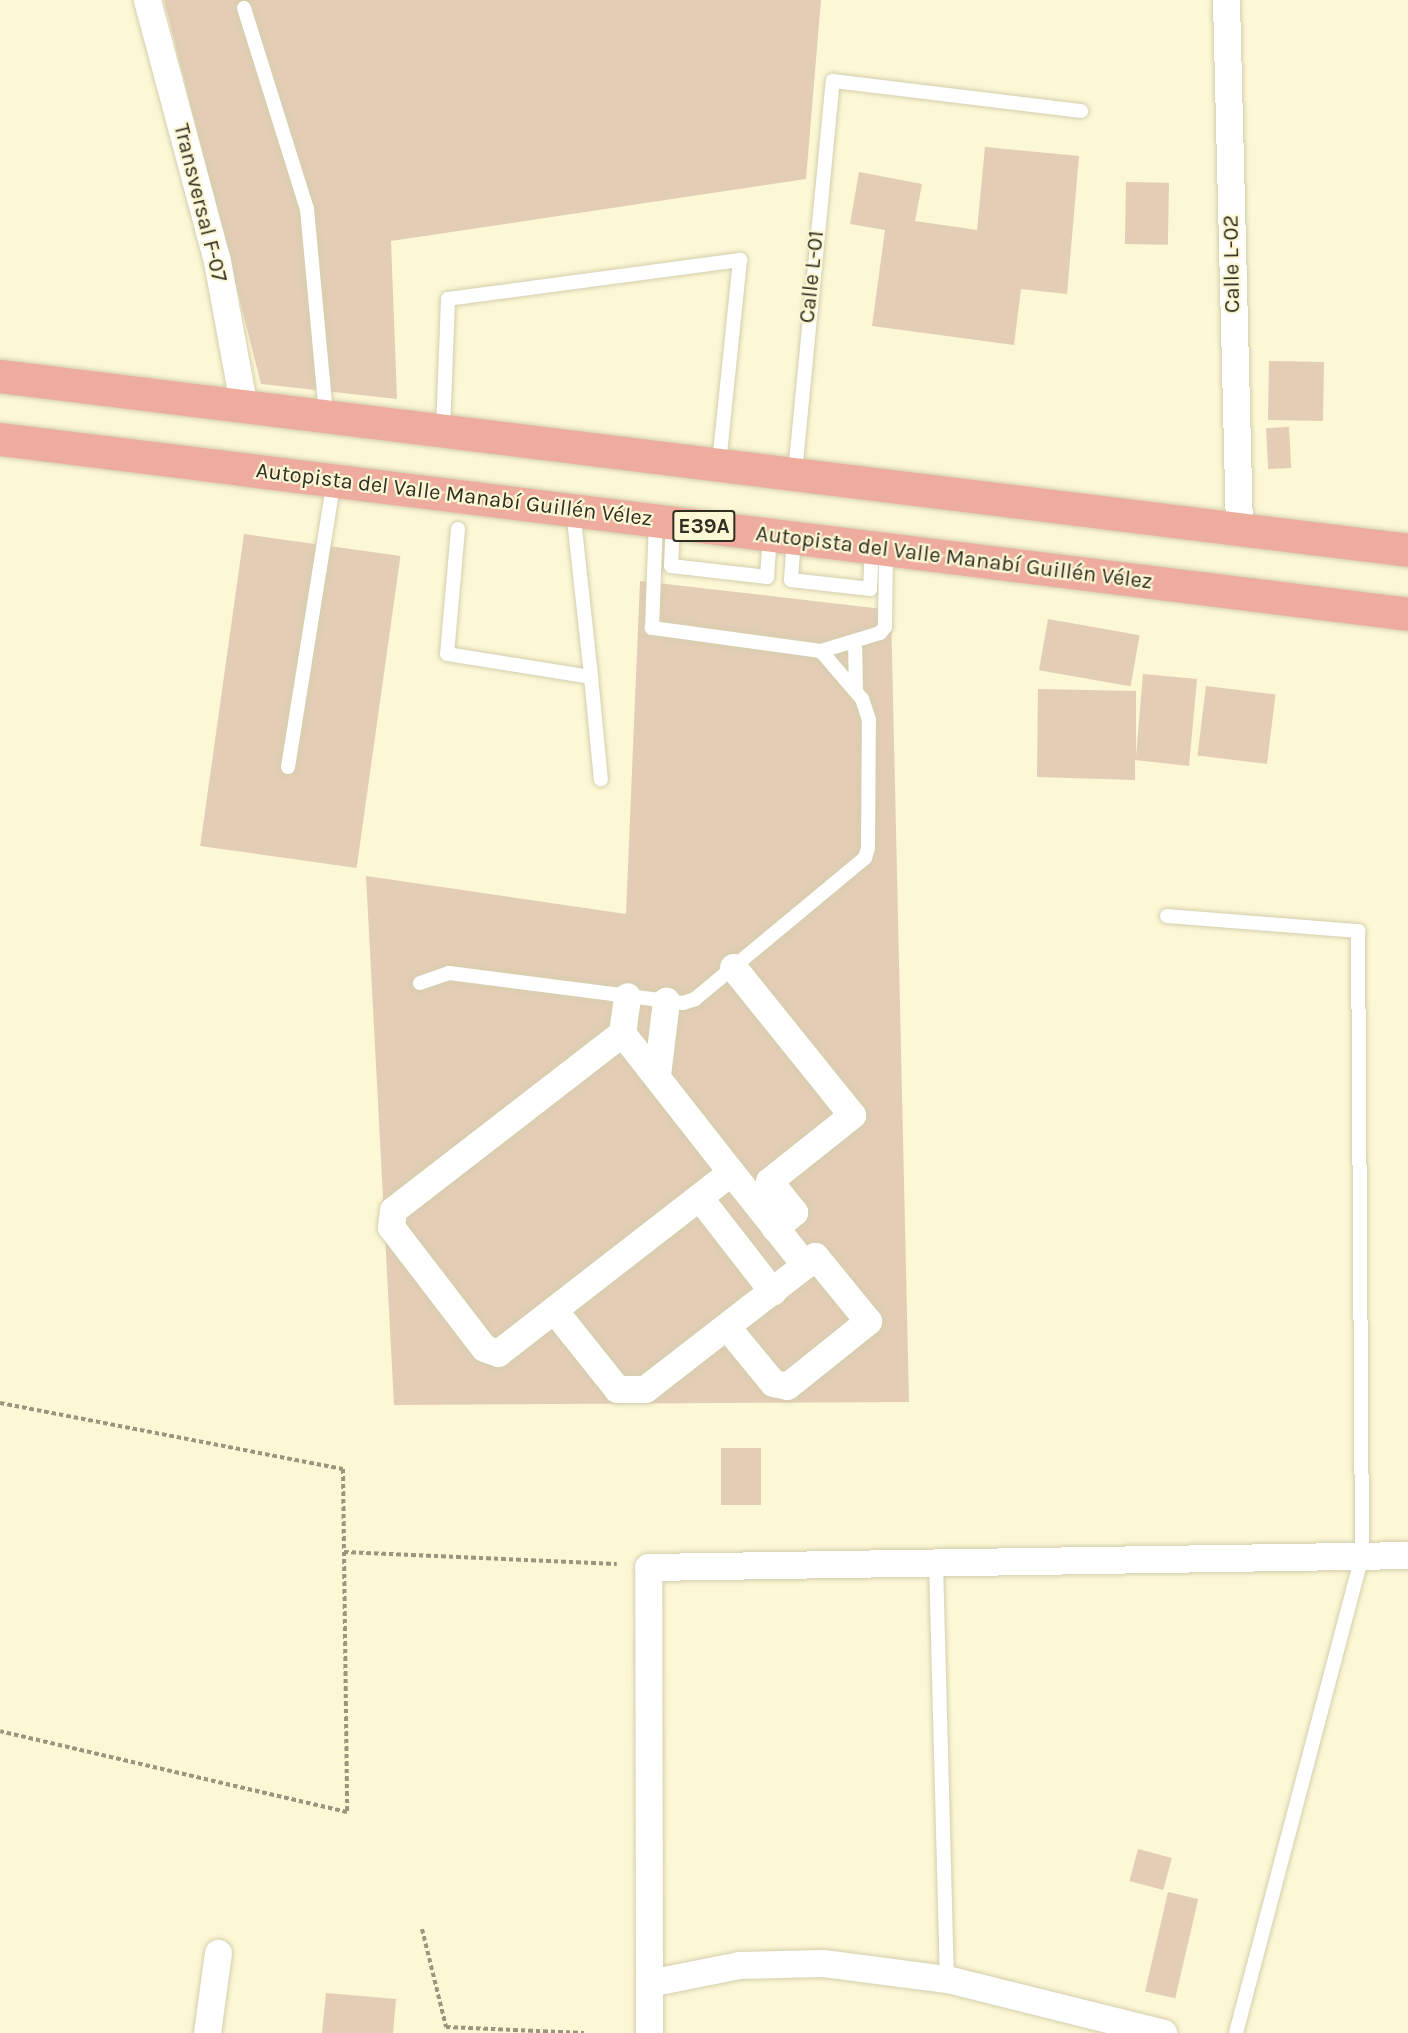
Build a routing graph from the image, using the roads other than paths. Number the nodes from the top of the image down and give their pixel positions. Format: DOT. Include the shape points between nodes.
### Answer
graph roads {
  1 [pos="147,0"];
  2 [pos="1226,0"];
  3 [pos="244,8"];
  4 [pos="1081,111"];
  5 [pos="0,376"];
  6 [pos="244,408"];
  7 [pos="326,417"];
  8 [pos="443,430"];
  9 [pos="0,439"];
  10 [pos="719,463"];
  11 [pos="795,473"];
  12 [pos="334,479"];
  13 [pos="573,510"];
  14 [pos="665,521"];
  15 [pos="1239,528"];
  16 [pos="458,529"];
  17 [pos="782,536"];
  18 [pos="879,549"];
  19 [pos="1408,550"];
  20 [pos="1408,614"];
  21 [pos="855,641"];
  22 [pos="821,651"];
  23 [pos="591,677"];
  24 [pos="856,691"];
  25 [pos="288,767"];
  26 [pos="601,780"];
  27 [pos="1167,916"];
  28 [pos="733,967"];
  29 [pos="420,983"];
  30 [pos="627,996"];
  31 [pos="666,1001"];
  32 [pos="622,1033"];
  33 [pos="657,1076"];
  34 [pos="730,1172"];
  35 [pos="699,1197"];
  36 [pos="774,1228"];
  37 [pos="805,1265"];
  38 [pos="773,1292"];
  39 [pos="554,1310"];
  40 [pos="727,1327"];
  41 [pos="1408,1555"];
  42 [pos="1362,1556"];
  43 [pos="936,1562"];
  44 [pos="218,1953"];
  45 [pos="947,1979"];
  46 [pos="649,1983"];
  47 [pos="207,2033"];
  48 [pos="649,2033"];
  49 [pos="1163,2033"];
  50 [pos="1236,2033"];
  1 -- 6 [label="street, Transversal F-07" via="217,261"];
  2 -- 15 [label="street, Calle L-02"];
  3 -- 7 [label="lane" via="307,209"];
  4 -- 11 [label="lane, Calle L-01" via="833,81"];
  5 -- 6 [label="main road"];
  6 -- 7 [label="main road"];
  7 -- 8 [label="main road"];
  8 -- 10 [label="main road"];
  8 -- 10 [label="lane" via="448,299 740,260"];
  9 -- 12 [label="main road, Autopista del Valle Manabí Guillén Vélez / E39A"];
  10 -- 11 [label="main road"];
  11 -- 15 [label="main road"];
  12 -- 13 [label="main road, Autopista del Valle Manabí Guillén Vélez / E39A"];
  12 -- 25 [label="lane"];
  13 -- 14 [label="main road, Autopista del Valle Manabí Guillén Vélez / E39A"];
  13 -- 23 [label="lane"];
  14 -- 17 [label="main road, Autopista del Valle Manabí Guillén Vélez / E39A"];
  14 -- 17 [label="lane" via="671,566 767,577"];
  14 -- 22 [label="lane" via="652,628"];
  15 -- 19 [label="main road"];
  16 -- 23 [label="lane" via="447,654"];
  17 -- 18 [label="main road, Autopista del Valle Manabí Guillén Vélez / E39A"];
  18 -- 20 [label="main road, Autopista del Valle Manabí Guillén Vélez / E39A"];
  18 -- 21 [label="lane" via="885,627"];
  21 -- 22 [label="lane"];
  21 -- 24 [label="lane"];
  22 -- 24 [label="lane"];
  23 -- 26 [label="lane"];
  24 -- 28 [label="lane" via="868,710 869,720 865,858"];
  27 -- 42 [label="lane" via="1358,931"];
  28 -- 31 [label="lane" via="695,999 683,1003"];
  28 -- 36 [label="street" via="852,1115 770,1181 794,1212"];
  29 -- 30 [label="lane" via="449,973"];
  30 -- 31 [label="lane"];
  30 -- 32 [label="street"];
  31 -- 33 [label="street"];
  32 -- 33 [label="street"];
  32 -- 39 [label="street" via="393,1210 391,1227 484,1348 498,1353"];
  33 -- 34 [label="street"];
  34 -- 35 [label="street"];
  34 -- 36 [label="street"];
  35 -- 38 [label="street"];
  35 -- 39 [label="street"];
  36 -- 37 [label="street"];
  37 -- 38 [label="street"];
  37 -- 40 [label="street" via="815,1256 868,1321 787,1386 773,1383"];
  38 -- 40 [label="street"];
  39 -- 40 [label="street" via="617,1389 645,1389"];
  41 -- 42 [label="street"];
  42 -- 43 [label="street"];
  42 -- 50 [label="lane"];
  43 -- 45 [label="lane"];
  43 -- 46 [label="street" via="648,1567"];
  44 -- 47 [label="street"];
  45 -- 46 [label="street" via="823,1963 739,1965"];
  45 -- 49 [label="street"];
  46 -- 48 [label="street"];
}
